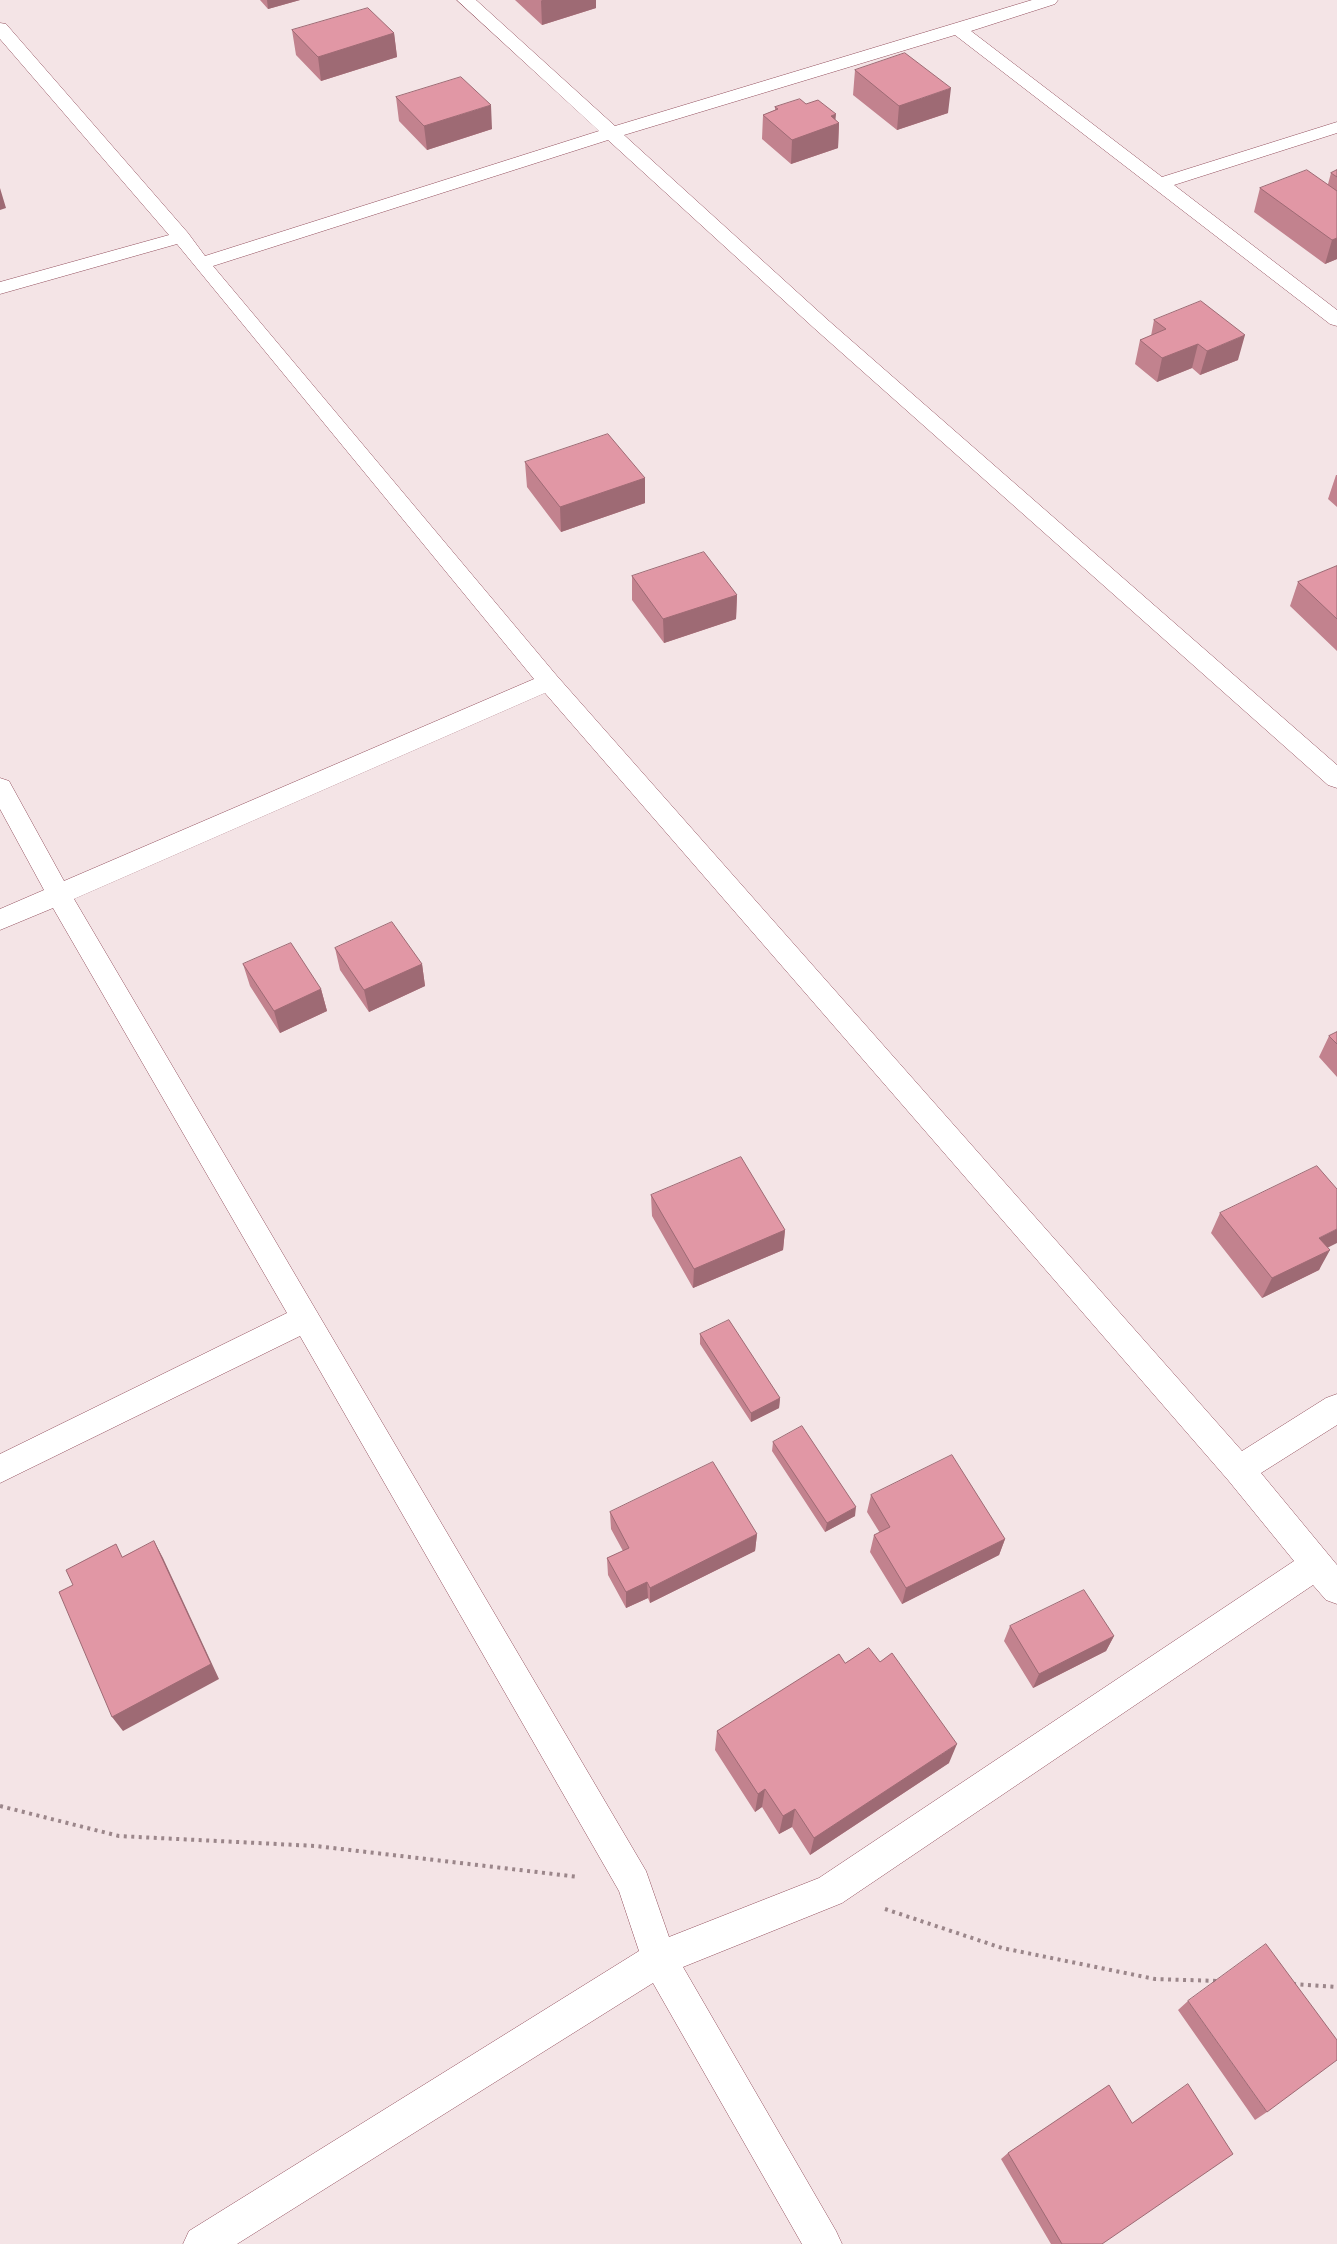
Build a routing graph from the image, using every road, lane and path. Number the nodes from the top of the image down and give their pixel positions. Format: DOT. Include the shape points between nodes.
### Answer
graph roads {
  1 [pos="466,0"];
  2 [pos="1049,0"];
  3 [pos="0,28"];
  4 [pos="958,29"];
  5 [pos="1337,127"];
  6 [pos="611,132"];
  7 [pos="1159,184"];
  8 [pos="181,237"];
  9 [pos="201,264"];
  10 [pos="0,288"];
  11 [pos="1337,320"];
  12 [pos="549,682"];
  13 [pos="1337,779"];
  14 [pos="0,788"];
  15 [pos="59,895"];
  16 [pos="0,920"];
  17 [pos="306,1318"];
  18 [pos="1337,1408"];
  19 [pos="0,1469"];
  20 [pos="1239,1470"];
  21 [pos="1317,1564"];
  22 [pos="1337,1589"];
  23 [pos="0,1806"];
  24 [pos="634,1883"];
  25 [pos="830,1891"];
  26 [pos="659,1959"];
  27 [pos="1223,1981"];
  28 [pos="1292,1984"];
  29 [pos="1337,1987"];
  30 [pos="202,2244"];
  31 [pos="823,2244"];
  1 -- 6 [label="street"];
  2 -- 4 [label="street"];
  3 -- 8 [label="street"];
  4 -- 6 [label="street"];
  4 -- 7 [label="street"];
  5 -- 7 [label="street"];
  6 -- 9 [label="street"];
  6 -- 13 [label="street" via="830,331"];
  7 -- 11 [label="street"];
  8 -- 9 [label="street"];
  8 -- 10 [label="street"];
  9 -- 12 [label="street"];
  12 -- 15 [label="street"];
  12 -- 20 [label="street"];
  14 -- 15 [label="street"];
  15 -- 16 [label="street"];
  15 -- 17 [label="street"];
  17 -- 19 [label="street"];
  17 -- 24 [label="street"];
  18 -- 20 [label="street"];
  20 -- 21 [label="street"];
  21 -- 22 [label="street"];
  21 -- 25 [label="street"];
  23 -- 24 [label="path" via="119,1836 316,1846"];
  24 -- 26 [label="street"];
  25 -- 26 [label="street"];
  25 -- 27 [label="path" via="1002,1948 1154,1979"];
  26 -- 30 [label="street"];
  26 -- 31 [label="street"];
  28 -- 29 [label="path"];
}
